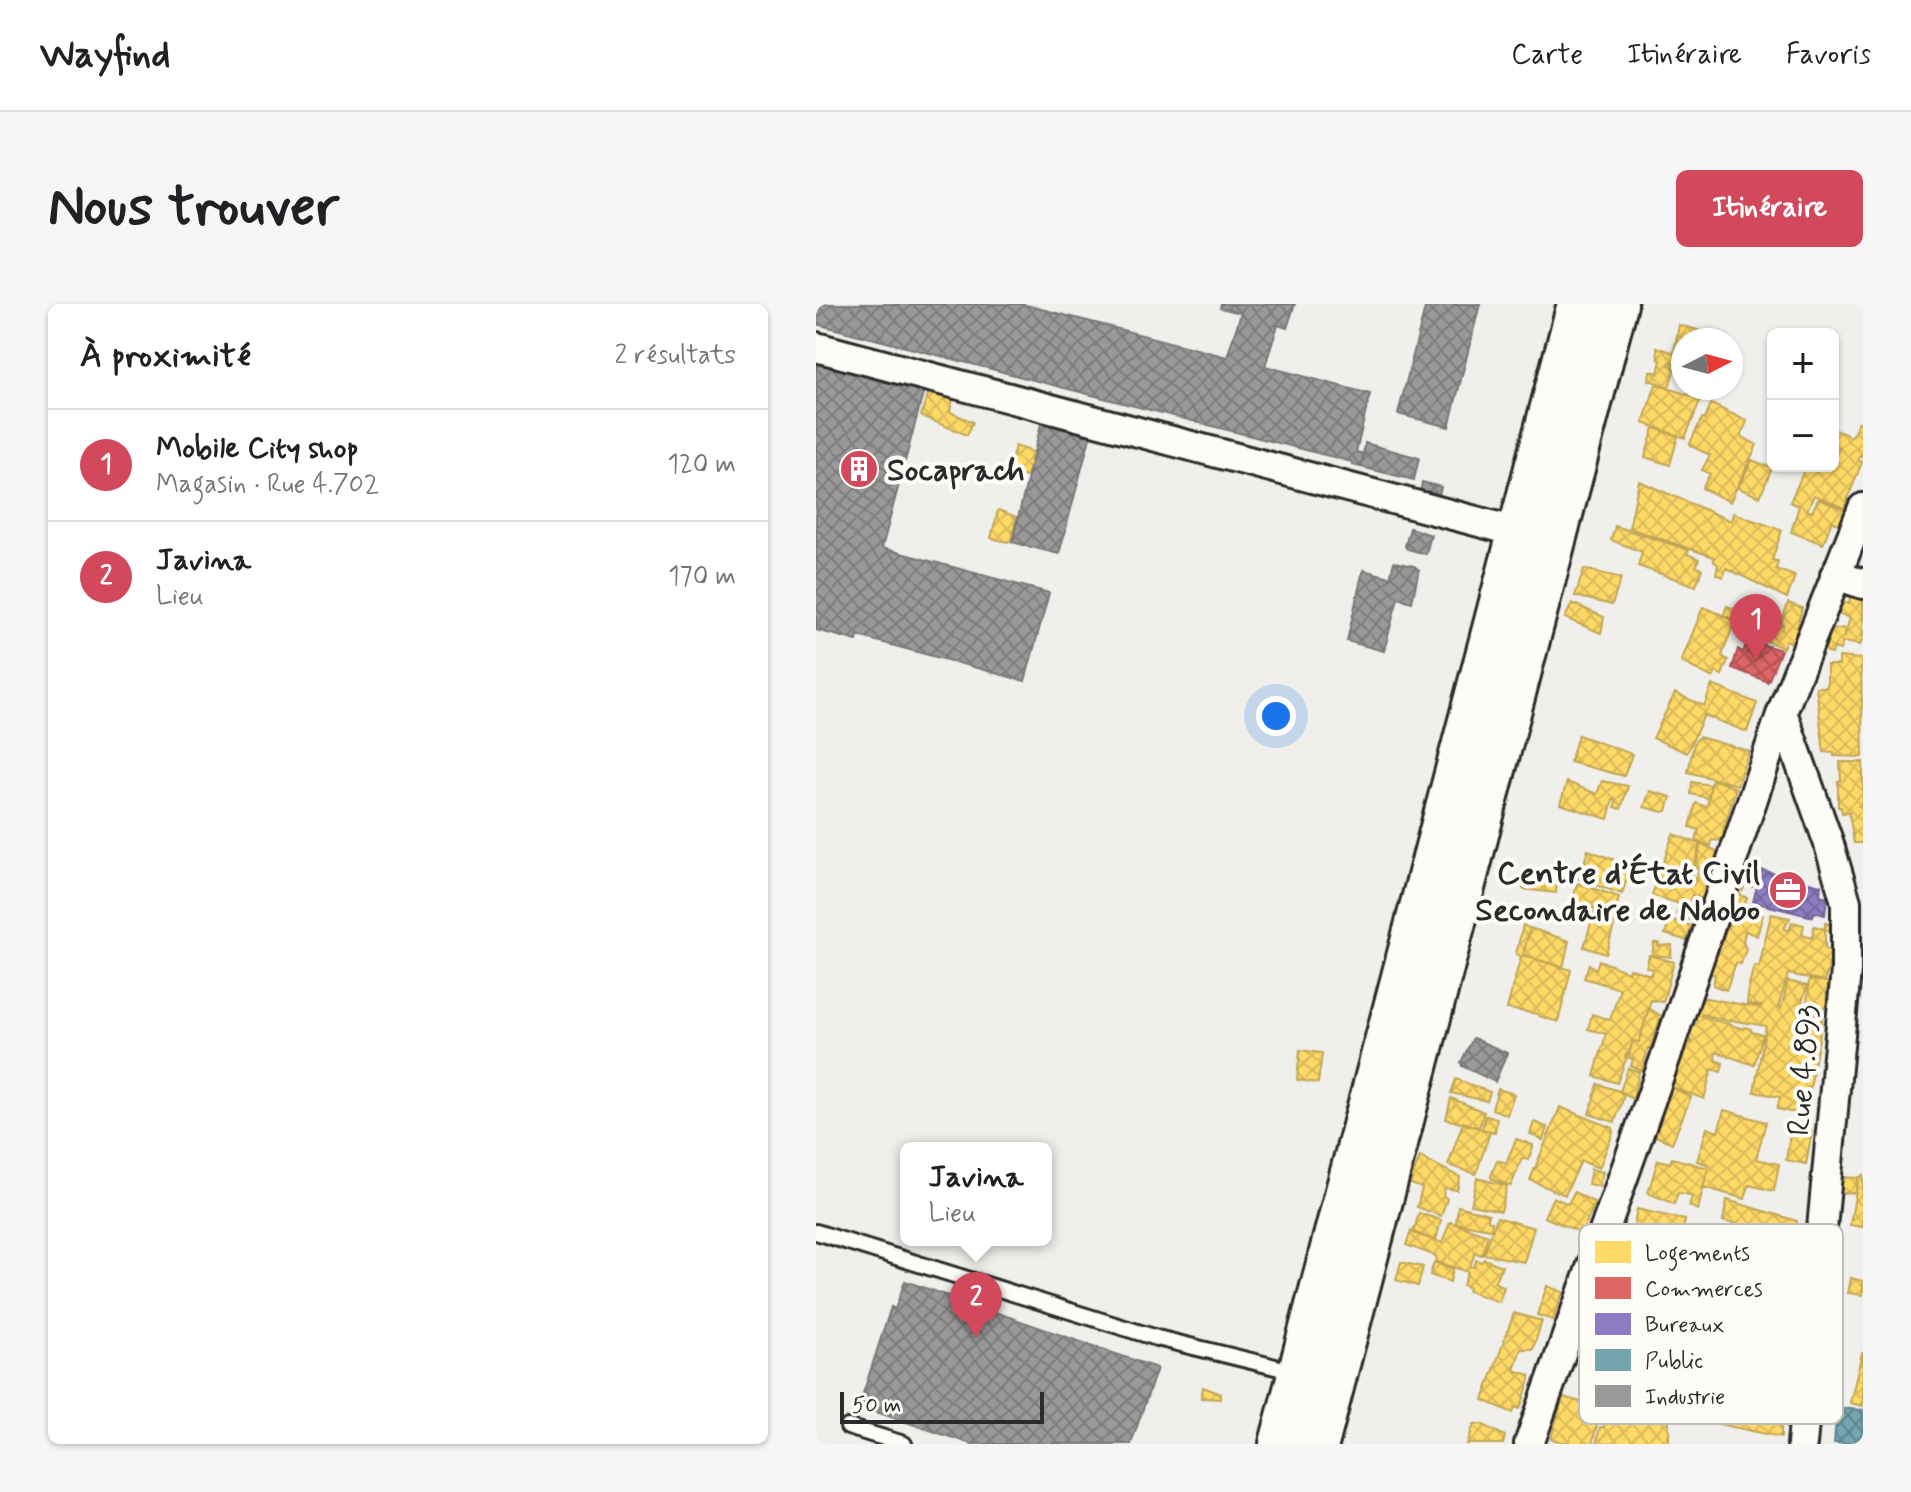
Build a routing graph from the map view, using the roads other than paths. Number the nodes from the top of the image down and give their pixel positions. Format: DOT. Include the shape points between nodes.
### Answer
graph roads {
  1 [pos="1580,304"];
  2 [pos="1615,304"];
  3 [pos="816,347"];
  4 [pos="1863,508"];
  5 [pos="1521,533"];
  6 [pos="1835,575"];
  7 [pos="1863,584"];
  8 [pos="1782,712"];
  9 [pos="1413,1011"];
  10 [pos="1607,1224"];
  11 [pos="1822,1224"];
  12 [pos="816,1232"];
  13 [pos="1579,1302"];
  14 [pos="1301,1373"];
  15 [pos="1804,1424"];
  16 [pos="848,1427"];
  17 [pos="904,1444"];
  18 [pos="1282,1444"];
  19 [pos="1316,1444"];
  20 [pos="1529,1444"];
  21 [pos="1802,1444"];
  1 -- 5 [label="highway"];
  2 -- 9 [label="highway"];
  3 -- 5 [label="street"];
  4 -- 6 [label="street"];
  5 -- 9 [label="highway"];
  6 -- 7 [label="street"];
  6 -- 8 [label="street"];
  8 -- 10 [label="street"];
  8 -- 11 [label="street, Rue 4.893" via="1846,902 1846,970"];
  9 -- 14 [label="highway"];
  9 -- 19 [label="highway"];
  12 -- 14 [label="lane" via="1157,1338"];
  13 -- 20 [label="street"];
  14 -- 18 [label="highway"];
  15 -- 21 [label="street, Rue 4.893"];
  16 -- 17 [label="lane"];
}
